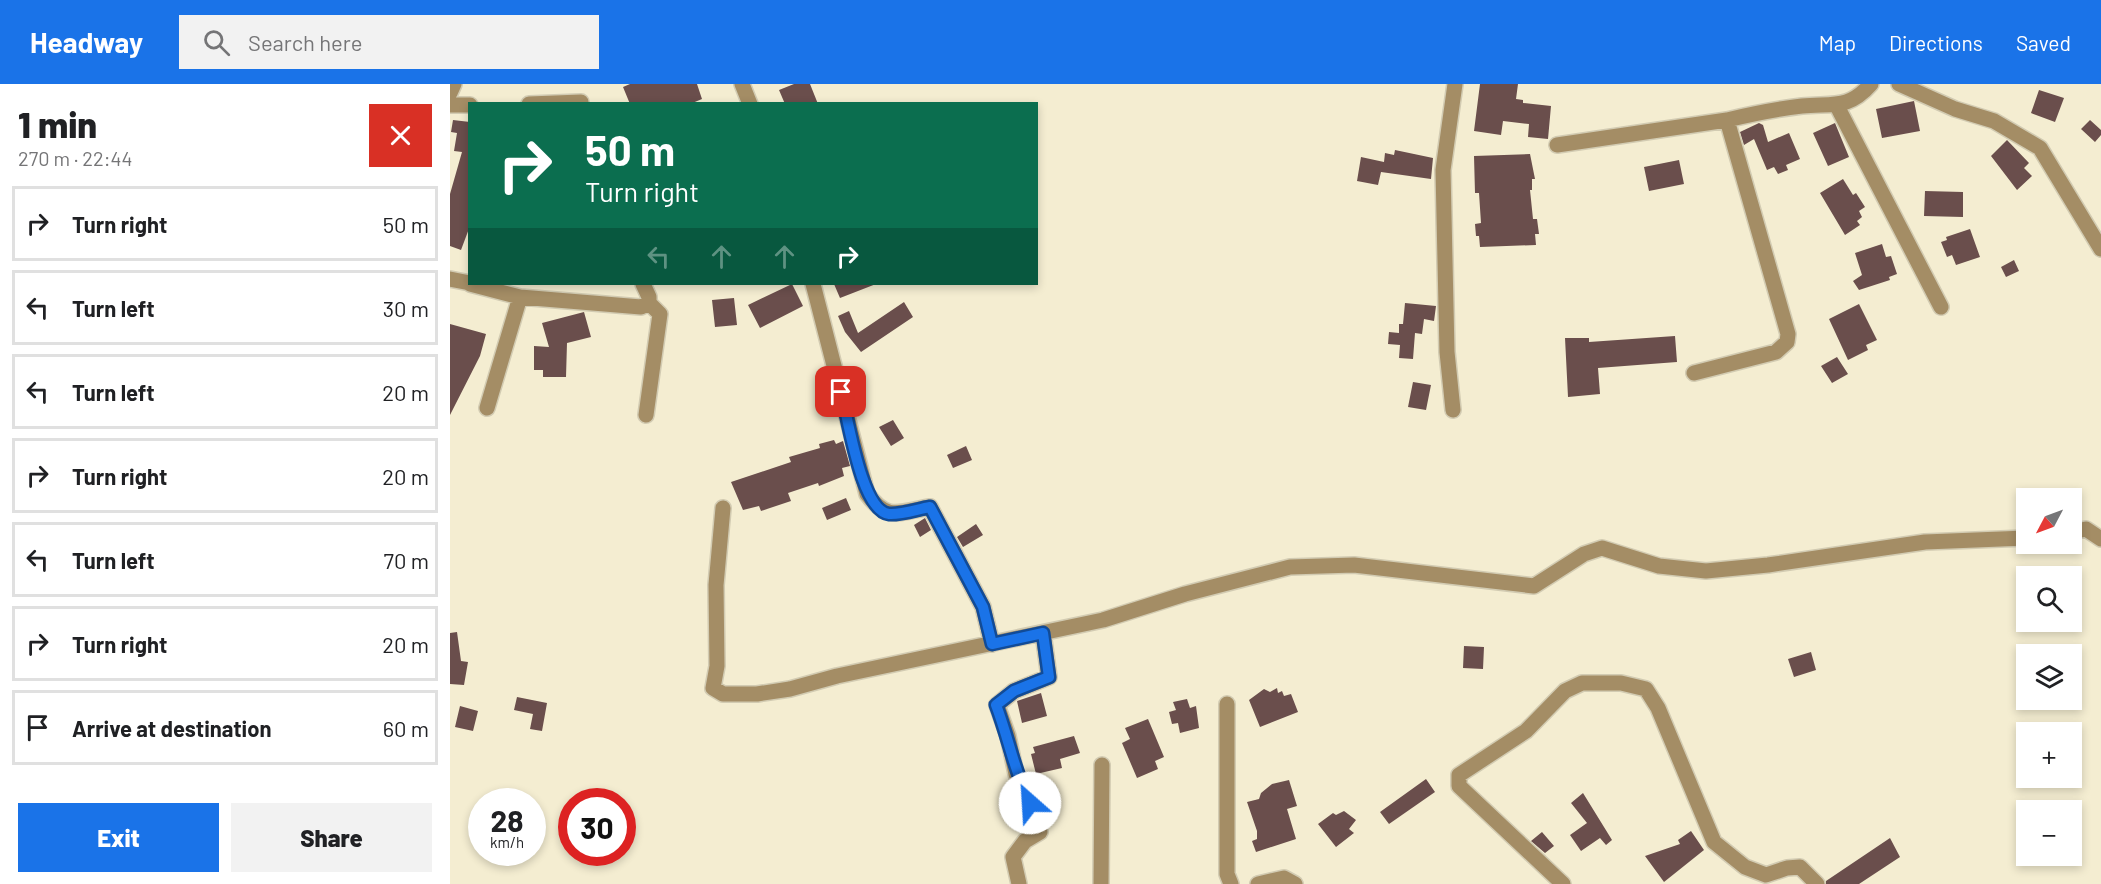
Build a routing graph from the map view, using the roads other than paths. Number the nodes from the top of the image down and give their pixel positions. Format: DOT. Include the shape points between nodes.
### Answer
graph roads {
  1 [pos="454,84"];
  2 [pos="742,84"];
  3 [pos="1455,84"];
  4 [pos="1871,84"];
  5 [pos="1899,84"];
  6 [pos="450,93"];
  7 [pos="749,102"];
  8 [pos="450,105"];
  9 [pos="468,105"];
  10 [pos="1838,106"];
  11 [pos="1727,120"];
  12 [pos="1557,145"];
  13 [pos="2101,249"];
  14 [pos="450,279"];
  15 [pos="468,283"];
  16 [pos="477,285"];
  17 [pos="644,285"];
  18 [pos="813,285"];
  19 [pos="520,297"];
  20 [pos="649,303"];
  21 [pos="1941,307"];
  22 [pos="1694,373"];
  23 [pos="487,408"];
  24 [pos="1453,410"];
  25 [pos="646,415"];
  26 [pos="723,508"];
  27 [pos="2082,530"];
  28 [pos="2016,538"];
  29 [pos="2101,540"];
  30 [pos="1043,633"];
  31 [pos="992,644"];
  32 [pos="1227,704"];
  33 [pos="1102,765"];
  34 [pos="1018,884"];
  35 [pos="1101,884"];
  36 [pos="1231,884"];
  37 [pos="1258,884"];
  38 [pos="1295,884"];
  39 [pos="1563,884"];
  40 [pos="1816,884"];
  1 -- 6 [label="street"];
  2 -- 7 [label="street"];
  3 -- 24 [label="street" via="1443,170"];
  4 -- 10 [label="street" via="1860,97"];
  5 -- 13 [label="street" via="1954,110 1994,121 2040,148"];
  8 -- 9 [label="street"];
  10 -- 11 [label="street" via="1804,106"];
  10 -- 21 [label="street"];
  11 -- 12 [label="street"];
  11 -- 22 [label="street" via="1788,334 1787,342 1776,352"];
  14 -- 15 [label="street"];
  16 -- 19 [label="street"];
  17 -- 20 [label="street"];
  18 -- 31 [label="street" via="867,494 878,509 889,514 930,507 983,607"];
  19 -- 20 [label="street" via="641,306"];
  19 -- 23 [label="street"];
  20 -- 25 [label="street" via="660,314"];
  26 -- 31 [label="street" via="713,688 723,694 790,689"];
  27 -- 29 [label="street"];
  28 -- 30 [label="street" via="1925,542 1706,571 1659,566 1602,548 1584,554 1534,586 1354,565 1290,567"];
  30 -- 31 [label="street"];
  30 -- 34 [label="street" via="1049,677 1014,691 996,705 1016,774 1040,832 1025,841 1013,857"];
  32 -- 36 [label="street" via="1227,874"];
  33 -- 35 [label="street"];
  37 -- 38 [label="street" via="1284,878"];
  39 -- 40 [label="street" via="1474,802 1459,786 1459,775 1526,732 1564,691 1582,683 1621,682 1646,689 1658,708 1714,842 1745,867 1766,875 1800,867"];
}
